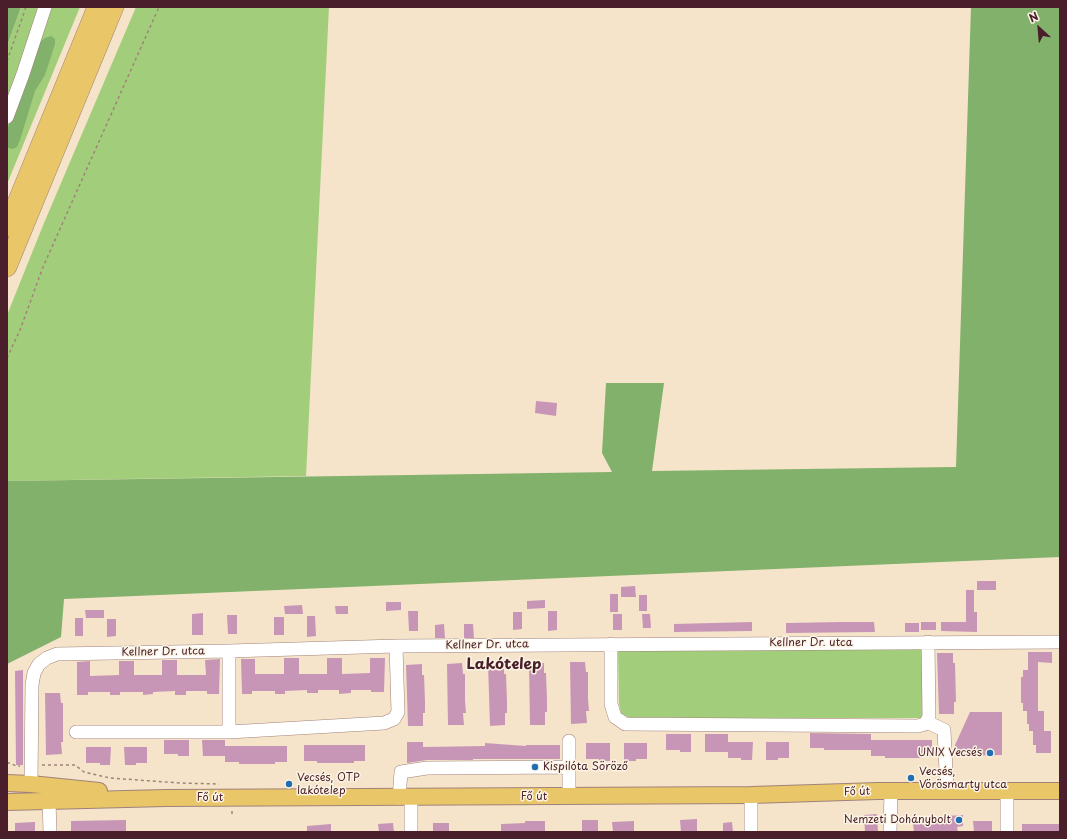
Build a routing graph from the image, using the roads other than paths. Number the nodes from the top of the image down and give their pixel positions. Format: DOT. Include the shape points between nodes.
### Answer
graph roads {
  1 [pos="45,7"];
  2 [pos="97,7"];
  3 [pos="114,7"];
  4 [pos="7,117"];
  5 [pos="7,227"];
  6 [pos="7,267"];
  7 [pos="928,642"];
  8 [pos="1060,642"];
  9 [pos="611,644"];
  10 [pos="396,646"];
  11 [pos="230,652"];
  12 [pos="927,722"];
  13 [pos="76,732"];
  14 [pos="229,732"];
  15 [pos="569,741"];
  16 [pos="569,768"];
  17 [pos="7,783"];
  18 [pos="31,784"];
  19 [pos="947,790"];
  20 [pos="891,791"];
  21 [pos="1007,791"];
  22 [pos="1060,791"];
  23 [pos="751,795"];
  24 [pos="569,797"];
  25 [pos="7,798"];
  26 [pos="166,798"];
  27 [pos="405,798"];
  28 [pos="50,801"];
  29 [pos="7,802"];
  30 [pos="50,832"];
  31 [pos="411,832"];
  32 [pos="751,832"];
  33 [pos="890,832"];
  34 [pos="1007,832"];
  1 -- 4 [label="street"];
  2 -- 5 [label="highway"];
  3 -- 6 [label="highway"];
  7 -- 8 [label="street, Kellner Dr. utca"];
  7 -- 9 [label="street, Kellner Dr. utca"];
  7 -- 12 [label="street"];
  9 -- 10 [label="street, Kellner Dr. utca"];
  9 -- 12 [label="street" via="611,704 615,717 625,724 918,726"];
  10 -- 11 [label="street, Kellner Dr. utca"];
  10 -- 14 [label="street" via="398,712 394,719 384,723"];
  11 -- 14 [label="street"];
  11 -- 18 [label="street, Kellner Dr. utca" via="57,654 47,658 39,664 32,685"];
  12 -- 19 [label="street" via="944,730"];
  13 -- 14 [label="street"];
  15 -- 16 [label="street"];
  16 -- 24 [label="street"];
  16 -- 27 [label="street" via="427,768 401,772"];
  17 -- 18 [label="main road"];
  18 -- 25 [label="main road"];
  18 -- 26 [label="main road"];
  19 -- 20 [label="main road, Fő út"];
  19 -- 21 [label="main road, Fő út"];
  20 -- 23 [label="main road, Fő út"];
  20 -- 33 [label="street"];
  21 -- 22 [label="main road, Fő út"];
  21 -- 34 [label="street"];
  23 -- 24 [label="main road, Fő út"];
  23 -- 32 [label="street"];
  24 -- 27 [label="main road, Fő út"];
  26 -- 27 [label="main road, Fő út"];
  26 -- 28 [label="main road, Fő út"];
  27 -- 31 [label="street"];
  28 -- 29 [label="main road, Fő út"];
  28 -- 30 [label="street"];
}
